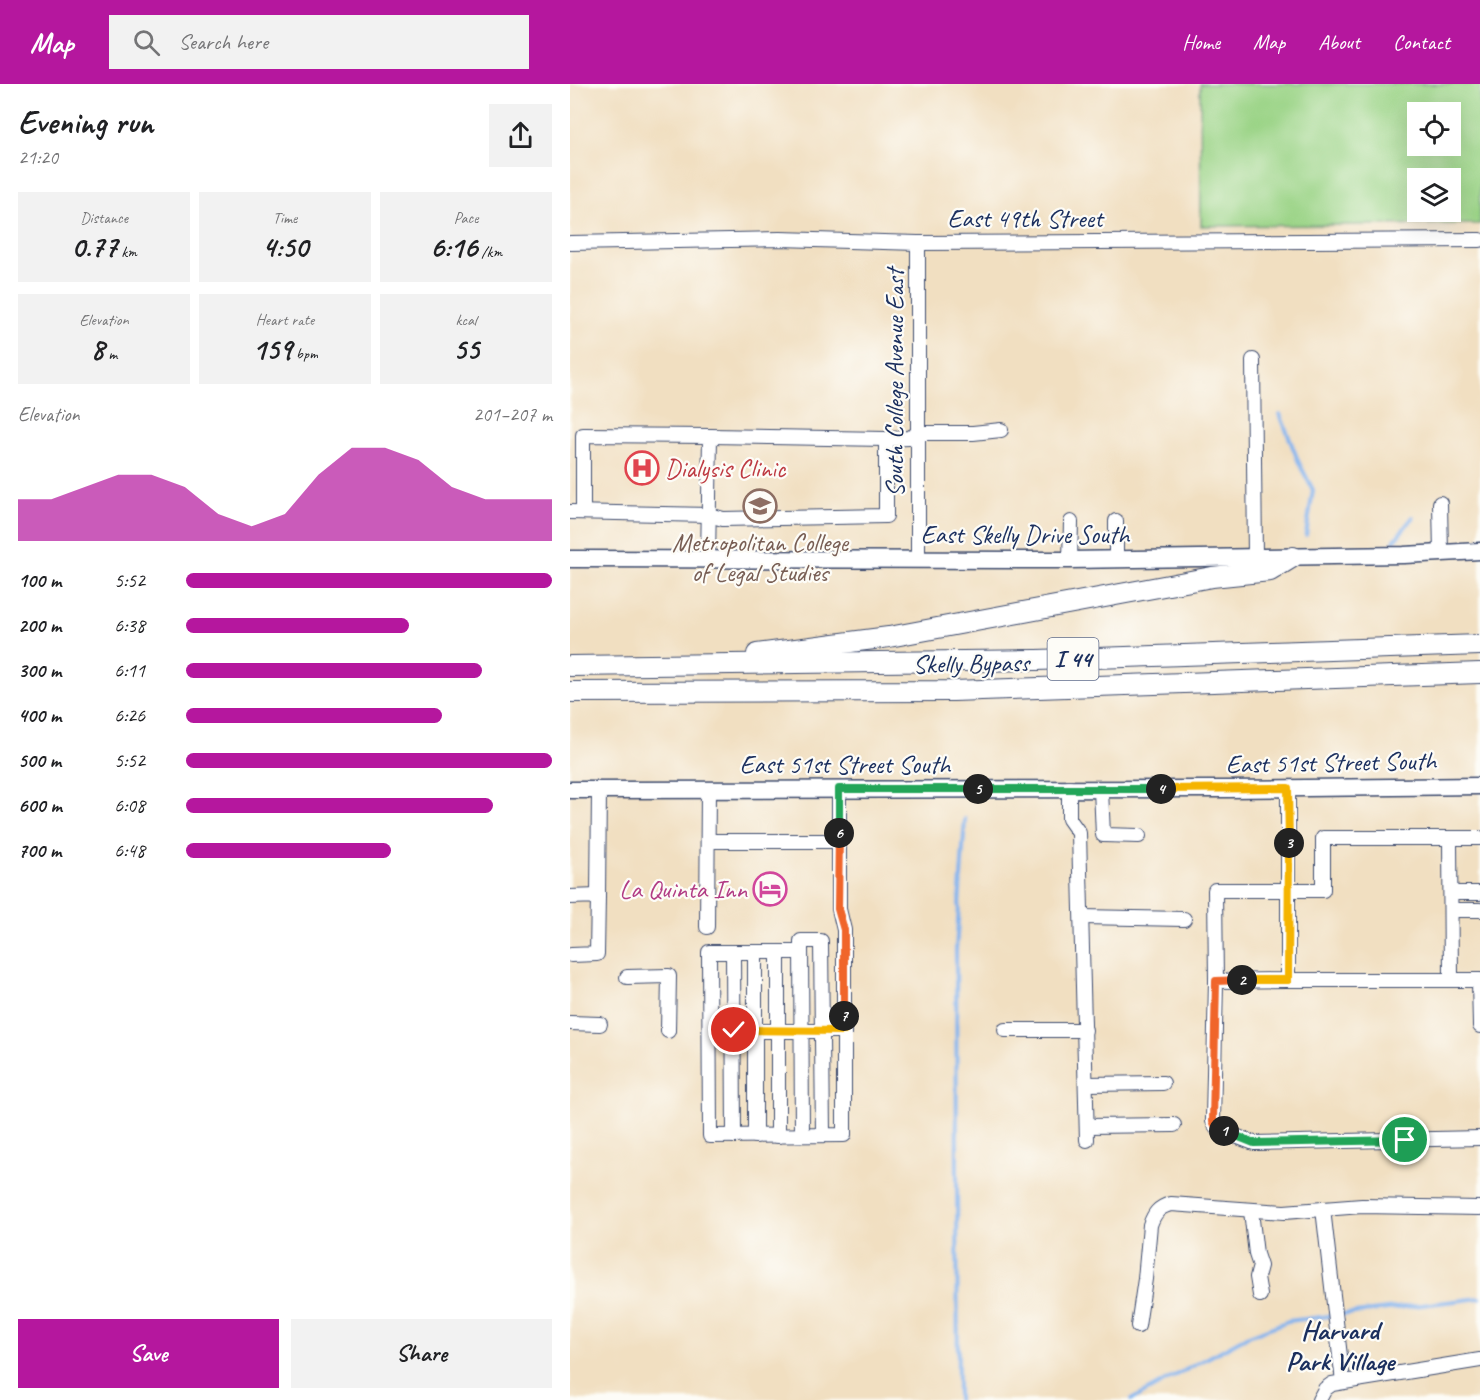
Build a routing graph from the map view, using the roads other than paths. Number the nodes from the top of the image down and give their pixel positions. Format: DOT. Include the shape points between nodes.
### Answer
graph roads {
  1 [pos="1480,240"];
  2 [pos="570,243"];
  3 [pos="918,243"];
  4 [pos="1253,360"];
  5 [pos="1000,430"];
  6 [pos="919,432"];
  7 [pos="576,435"];
  8 [pos="710,436"];
  9 [pos="886,439"];
  10 [pos="1440,502"];
  11 [pos="576,512"];
  12 [pos="709,515"];
  13 [pos="1116,521"];
  14 [pos="1071,522"];
  15 [pos="1480,551"];
  16 [pos="1441,554"];
  17 [pos="1293,556"];
  18 [pos="1255,557"];
  19 [pos="570,559"];
  20 [pos="1116,559"];
  21 [pos="708,560"];
  22 [pos="918,560"];
  23 [pos="1070,560"];
  24 [pos="1480,645"];
  25 [pos="570,666"];
  26 [pos="665,666"];
  27 [pos="1480,673"];
  28 [pos="570,692"];
  29 [pos="1480,786"];
  30 [pos="1069,788"];
  31 [pos="1288,788"];
  32 [pos="708,789"];
  33 [pos="839,789"];
  34 [pos="1101,789"];
  35 [pos="570,790"];
  36 [pos="598,790"];
  37 [pos="1139,836"];
  38 [pos="1450,838"];
  39 [pos="1480,838"];
  40 [pos="708,841"];
  41 [pos="839,841"];
  42 [pos="1289,890"];
  43 [pos="1451,893"];
  44 [pos="1480,893"];
  45 [pos="598,896"];
  46 [pos="570,897"];
  47 [pos="1451,910"];
  48 [pos="1480,910"];
  49 [pos="1082,917"];
  50 [pos="1184,918"];
  51 [pos="706,927"];
  52 [pos="733,952"];
  53 [pos="755,952"];
  54 [pos="778,952"];
  55 [pos="801,952"];
  56 [pos="571,955"];
  57 [pos="627,976"];
  58 [pos="1288,980"];
  59 [pos="1451,980"];
  60 [pos="1479,980"];
  61 [pos="1216,981"];
  62 [pos="570,1023"];
  63 [pos="600,1024"];
  64 [pos="1480,1026"];
  65 [pos="710,1030"];
  66 [pos="734,1030"];
  67 [pos="755,1030"];
  68 [pos="1005,1030"];
  69 [pos="1084,1030"];
  70 [pos="668,1031"];
  71 [pos="778,1031"];
  72 [pos="801,1031"];
  73 [pos="822,1031"];
  74 [pos="844,1031"];
  75 [pos="1086,1083"];
  76 [pos="1163,1083"];
  77 [pos="1174,1125"];
  78 [pos="823,1135"];
  79 [pos="734,1136"];
  80 [pos="755,1136"];
  81 [pos="778,1136"];
  82 [pos="802,1136"];
  83 [pos="1480,1138"];
  84 [pos="1480,1208"];
  85 [pos="1323,1209"];
  86 [pos="1251,1211"];
  87 [pos="1260,1295"];
  88 [pos="1138,1326"];
  89 [pos="1480,1360"];
  90 [pos="1343,1382"];
  91 [pos="1319,1400"];
  1 -- 3 [label="street, East 49th Street"];
  2 -- 3 [label="street, East 49th Street" via="780,239"];
  3 -- 6 [label="street, South College Avenue East"];
  4 -- 18 [label="street"];
  5 -- 6 [label="street"];
  6 -- 9 [label="street" via="909,438"];
  6 -- 22 [label="street, South College Avenue East"];
  7 -- 8 [label="street"];
  7 -- 11 [label="street"];
  8 -- 9 [label="street"];
  8 -- 12 [label="street"];
  9 -- 12 [label="street" via="886,516 723,519"];
  10 -- 16 [label="street"];
  11 -- 12 [label="street"];
  12 -- 21 [label="street"];
  13 -- 20 [label="street"];
  14 -- 23 [label="street"];
  15 -- 16 [label="main road, East Skelly Drive South"];
  16 -- 17 [label="main road, East Skelly Drive South"];
  17 -- 18 [label="main road, East Skelly Drive South"];
  17 -- 26 [label="highway" via="1270,571 1212,577 889,637"];
  18 -- 20 [label="main road, East Skelly Drive South"];
  19 -- 21 [label="main road, East Skelly Drive South"];
  20 -- 23 [label="main road, East Skelly Drive South"];
  21 -- 22 [label="main road, East Skelly Drive South"];
  22 -- 23 [label="main road, East Skelly Drive South"];
  24 -- 26 [label="highway, Skelly Bypass / I 44" via="1082,659"];
  25 -- 26 [label="highway, Skelly Bypass / I 44"];
  27 -- 28 [label="highway, Skelly Bypass / I 44" via="953,691"];
  29 -- 31 [label="main road, East 51st Street South"];
  30 -- 33 [label="main road, East 51st Street South"];
  30 -- 34 [label="main road, East 51st Street South"];
  30 -- 49 [label="street" via="1069,819 1079,833"];
  31 -- 34 [label="main road, East 51st Street South"];
  31 -- 42 [label="street"];
  32 -- 33 [label="main road, East 51st Street South"];
  32 -- 36 [label="main road, East 51st Street South"];
  32 -- 40 [label="street"];
  33 -- 41 [label="street"];
  34 -- 37 [label="street" via="1103,835"];
  35 -- 36 [label="main road, East 51st Street South"];
  36 -- 45 [label="street"];
  38 -- 39 [label="street"];
  38 -- 42 [label="street" via="1323,838 1323,890"];
  38 -- 43 [label="street"];
  40 -- 41 [label="street"];
  40 -- 51 [label="street"];
  41 -- 74 [label="street"];
  42 -- 58 [label="street"];
  42 -- 61 [label="street" via="1215,890"];
  43 -- 44 [label="street"];
  43 -- 47 [label="street"];
  45 -- 46 [label="street"];
  45 -- 56 [label="street" via="597,954"];
  47 -- 48 [label="street"];
  47 -- 59 [label="street"];
  49 -- 50 [label="street"];
  49 -- 69 [label="street"];
  52 -- 53 [label="street"];
  52 -- 65 [label="street" via="709,952"];
  52 -- 66 [label="street"];
  53 -- 54 [label="street"];
  53 -- 67 [label="street"];
  54 -- 55 [label="street"];
  54 -- 71 [label="street"];
  55 -- 72 [label="street"];
  55 -- 73 [label="street" via="801,941 821,941"];
  57 -- 70 [label="street" via="669,976"];
  58 -- 59 [label="street"];
  58 -- 61 [label="street"];
  59 -- 60 [label="street"];
  60 -- 64 [label="street"];
  61 -- 83 [label="street" via="1213,1121 1217,1129 1254,1143"];
  62 -- 63 [label="street"];
  65 -- 66 [label="street"];
  65 -- 79 [label="street" via="710,1136"];
  66 -- 67 [label="street"];
  66 -- 79 [label="street"];
  67 -- 71 [label="street"];
  67 -- 80 [label="street"];
  68 -- 69 [label="street"];
  69 -- 75 [label="street"];
  71 -- 72 [label="street"];
  71 -- 81 [label="street"];
  72 -- 73 [label="street"];
  72 -- 82 [label="street"];
  73 -- 74 [label="street"];
  73 -- 78 [label="street"];
  74 -- 78 [label="street" via="844,1135"];
  75 -- 76 [label="street"];
  75 -- 77 [label="street" via="1087,1133"];
  78 -- 82 [label="street"];
  79 -- 80 [label="street"];
  80 -- 81 [label="street"];
  81 -- 82 [label="street"];
  84 -- 85 [label="street"];
  85 -- 86 [label="street"];
  85 -- 90 [label="street"];
  86 -- 87 [label="street" via="1260,1266"];
  86 -- 88 [label="street" via="1171,1204 1157,1211 1150,1225"];
  89 -- 90 [label="street"];
  90 -- 91 [label="street" via="1325,1389"];
}
